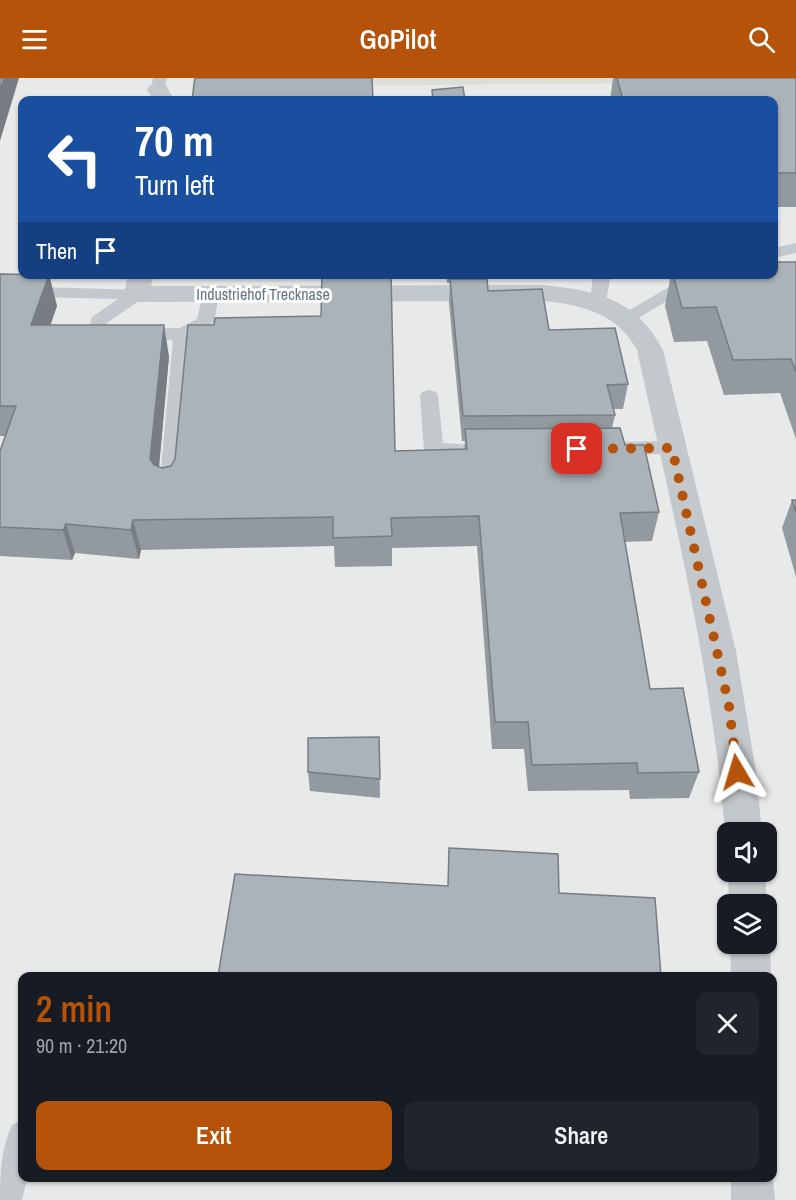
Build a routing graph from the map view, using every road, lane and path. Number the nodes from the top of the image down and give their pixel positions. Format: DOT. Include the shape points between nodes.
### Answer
graph roads {
  1 [pos="796,248"];
  2 [pos="778,252"];
  3 [pos="601,279"];
  4 [pos="696,279"];
  5 [pos="139,284"];
  6 [pos="0,291"];
  7 [pos="210,294"];
  8 [pos="599,303"];
  9 [pos="627,317"];
  10 [pos="183,334"];
  11 [pos="429,396"];
  12 [pos="672,448"];
  13 [pos="589,449"];
  14 [pos="482,450"];
  15 [pos="169,489"];
  16 [pos="743,822"];
  17 [pos="750,954"];
  18 [pos="751,972"];
  19 [pos="18,1152"];
  20 [pos="753,1182"];
  21 [pos="7,1200"];
  22 [pos="753,1200"];
  1 -- 2 [label="lane"];
  3 -- 8 [label="lane"];
  4 -- 9 [label="lane"];
  5 -- 6 [label="lane"];
  5 -- 7 [label="street, Industriehof Trecknase"];
  5 -- 10 [label="lane" via="98,321 97,334"];
  7 -- 8 [label="street, Industriehof Trecknase" via="544,293"];
  7 -- 10 [label="lane" via="205,322"];
  8 -- 9 [label="street, Industriehof Trecknase"];
  9 -- 12 [label="street, Industriehof Trecknase" via="637,326 650,350"];
  10 -- 15 [label="lane"];
  11 -- 14 [label="lane" via="434,450"];
  12 -- 13 [label="lane"];
  12 -- 16 [label="street, Industriehof Trecknase" via="729,706"];
  17 -- 18 [label="street"];
  19 -- 21 [label="lane"];
  20 -- 22 [label="street"];
}
